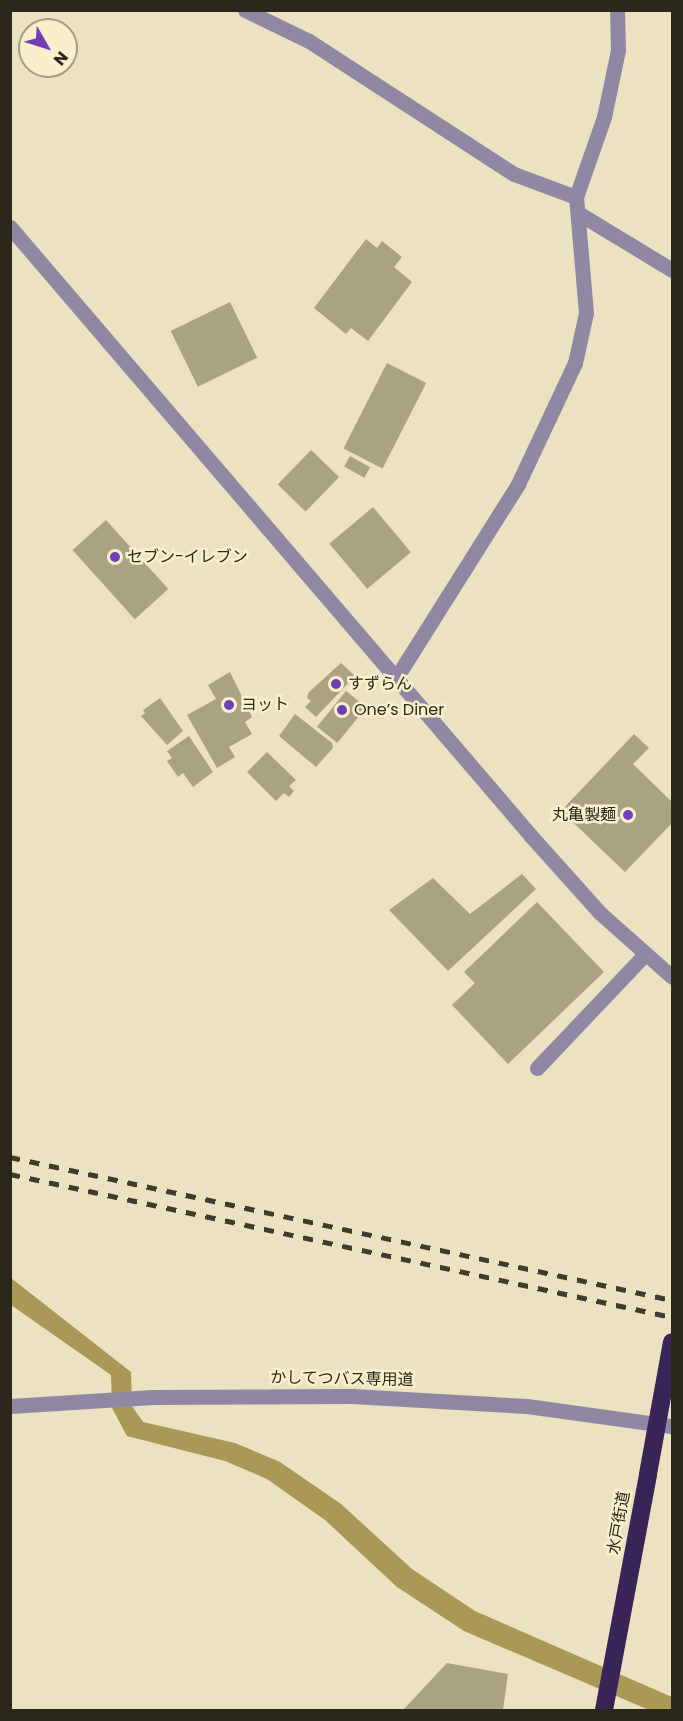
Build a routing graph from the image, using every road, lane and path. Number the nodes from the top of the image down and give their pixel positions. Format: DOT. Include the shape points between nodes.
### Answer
graph roads {
  1 [pos="245,10"];
  2 [pos="617,10"];
  3 [pos="576,196"];
  4 [pos="578,213"];
  5 [pos="10,227"];
  6 [pos="672,270"];
  7 [pos="396,678"];
  8 [pos="645,954"];
  9 [pos="672,977"];
  10 [pos="537,1068"];
  11 [pos="672,1342"];
  12 [pos="10,1406"];
  13 [pos="672,1426"];
  14 [pos="604,1710"];
  1 -- 3 [label="street" via="309,41 514,174"];
  2 -- 3 [label="street" via="618,50 604,117"];
  3 -- 4 [label="street"];
  4 -- 6 [label="street"];
  4 -- 7 [label="street" via="586,313 575,363 518,484"];
  5 -- 7 [label="street"];
  7 -- 8 [label="street" via="586,897"];
  8 -- 9 [label="street"];
  8 -- 10 [label="street"];
  11 -- 14 [label="highway, 水戸街道, bridge"];
  12 -- 13 [label="street, かしてつバス専用道" via="153,1397 352,1396 497,1403"];
}
